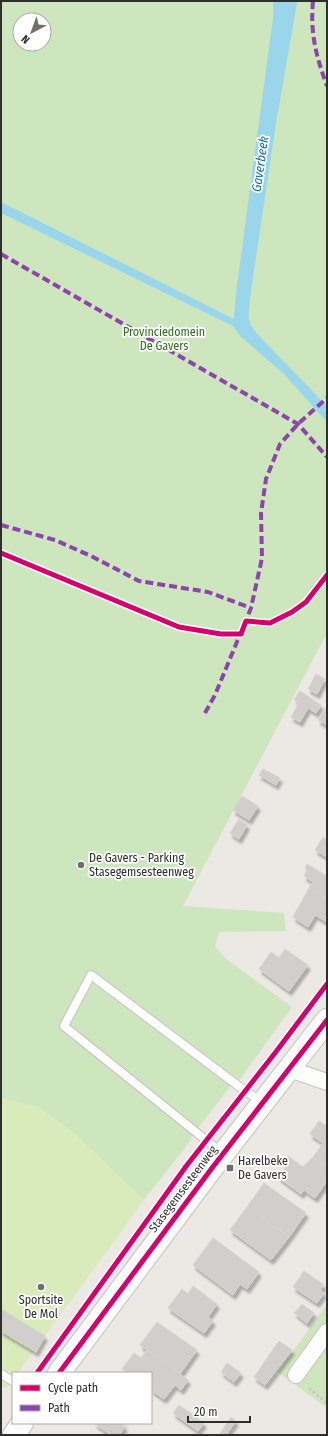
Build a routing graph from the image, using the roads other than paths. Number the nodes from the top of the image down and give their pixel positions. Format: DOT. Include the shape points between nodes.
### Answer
graph roads {
  1 [pos="326,1024"];
  2 [pos="289,1069"];
  3 [pos="327,1082"];
  4 [pos="263,1102"];
  5 [pos="222,1154"];
  6 [pos="327,1332"];
  7 [pos="60,1372"];
  8 [pos="1,1374"];
  9 [pos="296,1375"];
  10 [pos="12,1380"];
  11 [pos="21,1424"];
  12 [pos="14,1435"];
  1 -- 2 [label="street, Stasegemsesteenweg"];
  2 -- 3 [label="street"];
  2 -- 4 [label="street, Stasegemsesteenweg"];
  4 -- 5 [label="street, Stasegemsesteenweg"];
  4 -- 5 [label="lane" via="91,975 64,1026"];
  5 -- 7 [label="street, Stasegemsesteenweg"];
  6 -- 9 [label="street"];
  8 -- 10 [label="lane"];
  11 -- 12 [label="street"];
}
